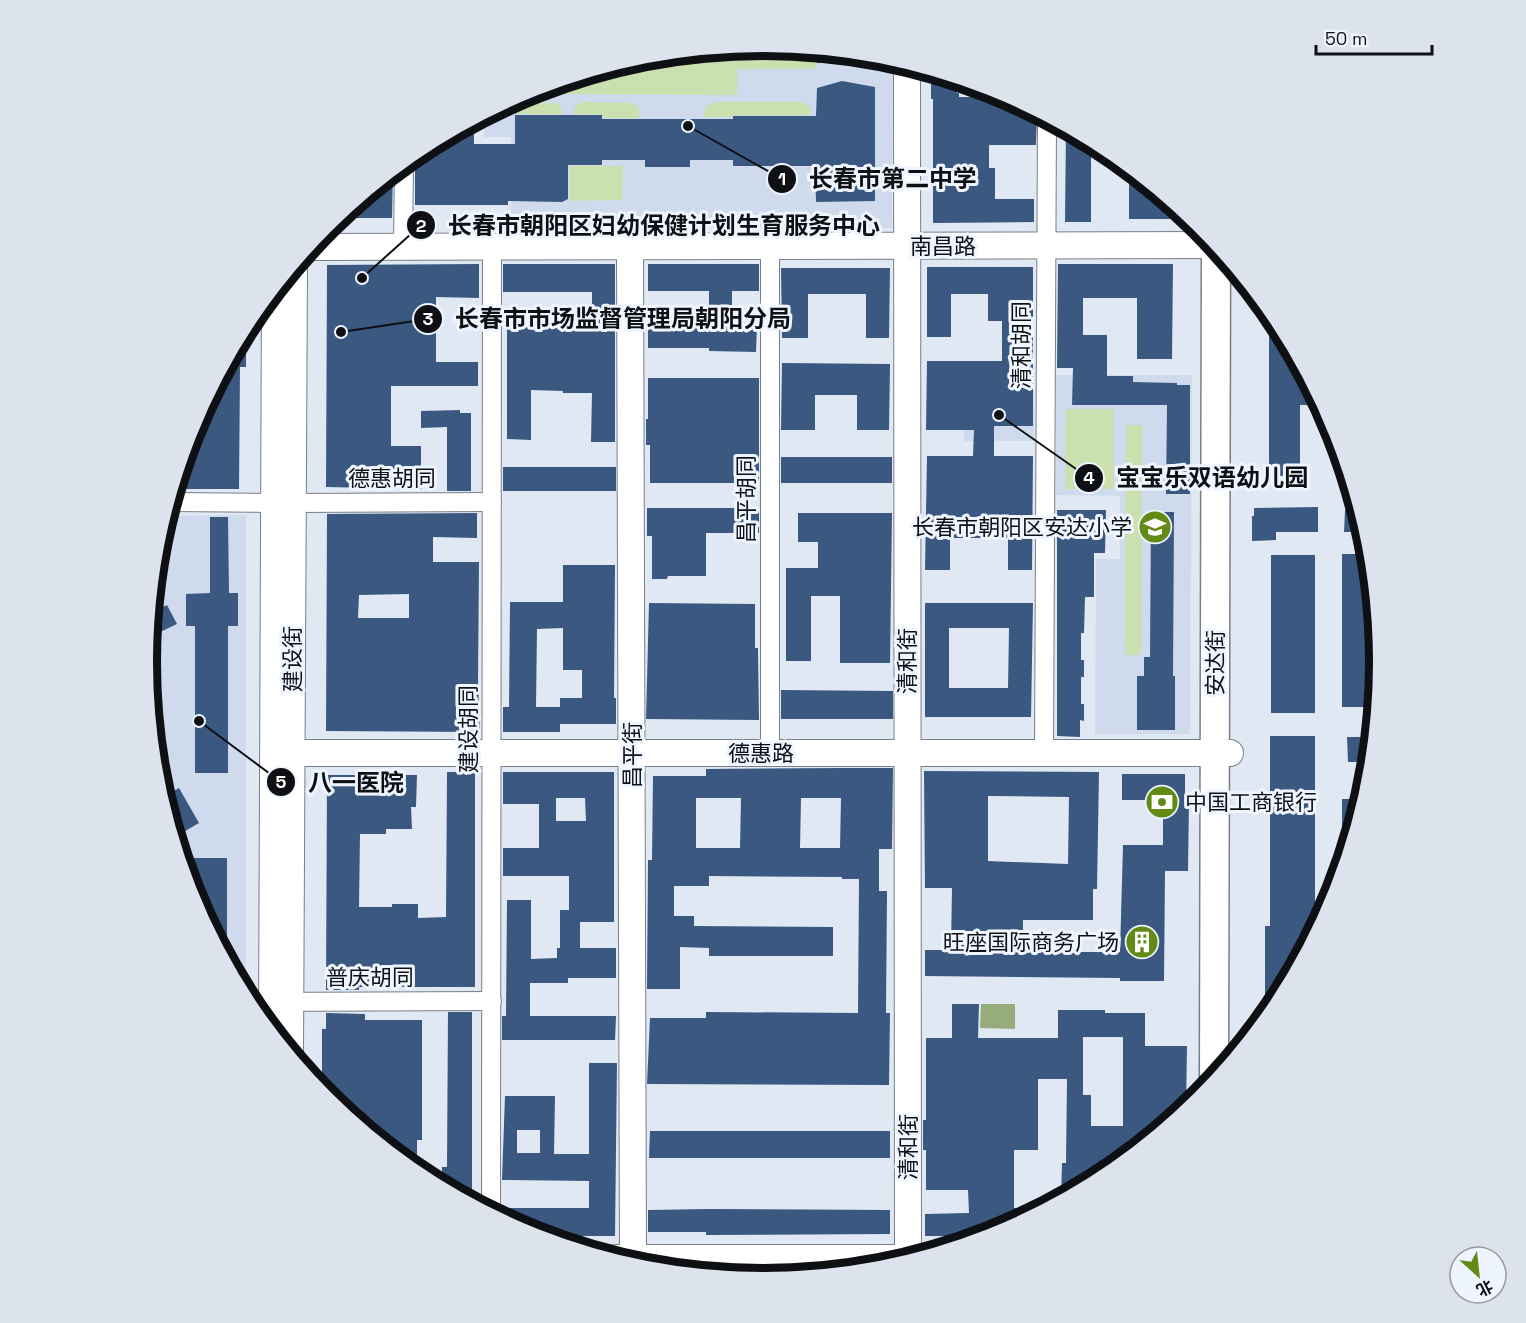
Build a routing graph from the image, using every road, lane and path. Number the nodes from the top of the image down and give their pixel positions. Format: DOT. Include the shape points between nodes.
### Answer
graph roads {
  1 [pos="907,73"];
  2 [pos="1047,127"];
  3 [pos="404,174"];
  4 [pos="322,246"];
  5 [pos="404,246"];
  6 [pos="492,246"];
  7 [pos="630,246"];
  8 [pos="770,246"];
  9 [pos="906,246"];
  10 [pos="1046,246"];
  11 [pos="1204,246"];
  12 [pos="1216,259"];
  13 [pos="1231,277"];
  14 [pos="293,279"];
  15 [pos="276,302"];
  16 [pos="179,502"];
  17 [pos="492,502"];
  18 [pos="284,503"];
  19 [pos="292,753"];
  20 [pos="492,753"];
  21 [pos="632,753"];
  22 [pos="770,753"];
  23 [pos="907,753"];
  24 [pos="1044,753"];
  25 [pos="1223,753"];
  26 [pos="492,1001"];
  27 [pos="270,1002"];
  28 [pos="280,1027"];
  29 [pos="1230,1048"];
  30 [pos="1214,1066"];
  31 [pos="491,1203"];
  32 [pos="908,1250"];
  33 [pos="628,1252"];
  34 [pos="866,1258"];
  35 [pos="669,1260"];
  1 -- 9 [label="street, 清和街"];
  2 -- 10 [label="street, 清和胡同"];
  3 -- 5 [label="street"];
  4 -- 5 [label="street, 南昌路"];
  5 -- 6 [label="street, 南昌路"];
  6 -- 7 [label="street, 南昌路"];
  6 -- 17 [label="street, 建设胡同"];
  7 -- 8 [label="street, 南昌路"];
  7 -- 21 [label="street, 昌平街"];
  8 -- 9 [label="street, 南昌路"];
  8 -- 22 [label="street, 昌平胡同"];
  9 -- 10 [label="street, 南昌路"];
  9 -- 23 [label="street, 清和街"];
  10 -- 11 [label="street, 南昌路"];
  10 -- 24 [label="street, 清和胡同"];
  12 -- 25 [label="main road, 安达街"];
  13 -- 25 [label="main road, 安达街"];
  14 -- 18 [label="street, 建设街"];
  15 -- 18 [label="street, 建设街"];
  16 -- 18 [label="street, 德惠胡同"];
  17 -- 18 [label="street, 德惠胡同"];
  17 -- 20 [label="street, 建设胡同"];
  18 -- 19 [label="street, 建设街"];
  18 -- 27 [label="street, 建设街"];
  19 -- 20 [label="street, 德惠路"];
  19 -- 27 [label="street, 建设街"];
  20 -- 21 [label="street, 德惠路"];
  20 -- 26 [label="street, 建设胡同"];
  21 -- 22 [label="street, 德惠路"];
  21 -- 33 [label="street, 昌平街"];
  22 -- 23 [label="street, 德惠路"];
  23 -- 24 [label="street, 德惠路"];
  23 -- 32 [label="street, 清和街"];
  24 -- 25 [label="street, 德惠路"];
  25 -- 29 [label="main road, 安达街"];
  25 -- 30 [label="main road, 安达街"];
  26 -- 27 [label="street, 普庆胡同"];
  26 -- 31 [label="street, 建设胡同"];
  27 -- 28 [label="street, 建设街"];
  34 -- 35 [label="street"];
}
